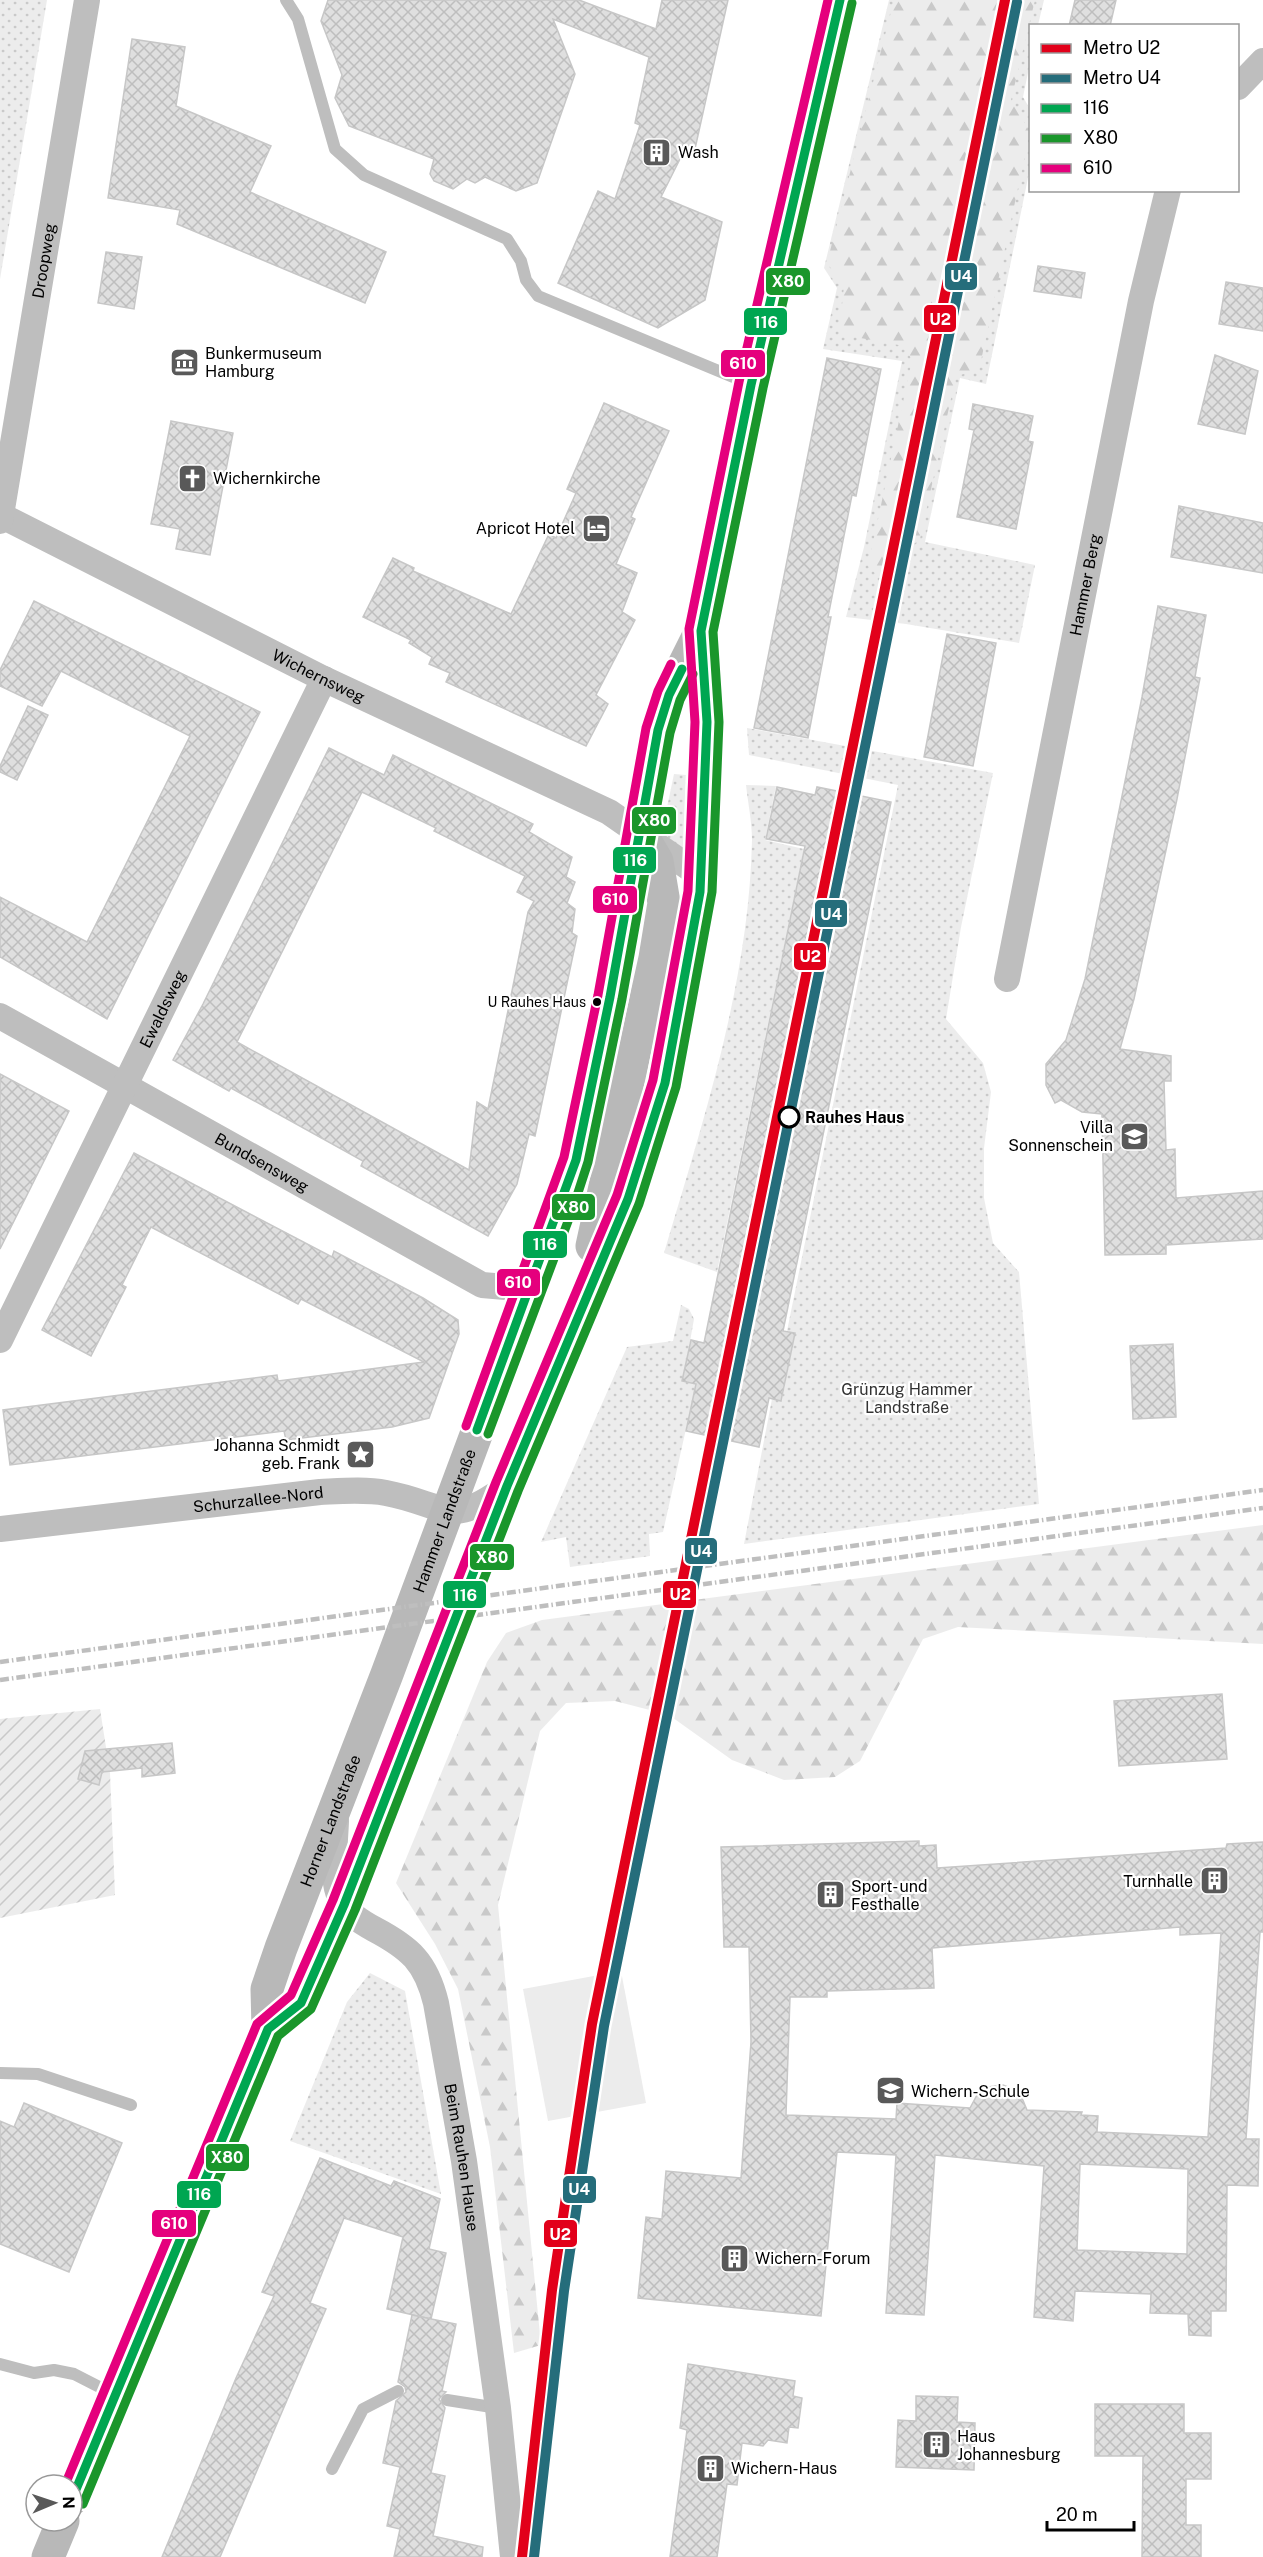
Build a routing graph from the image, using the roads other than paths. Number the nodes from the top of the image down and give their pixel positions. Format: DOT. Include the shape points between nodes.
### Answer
graph roads {
  1 [pos="87,0"];
  2 [pos="286,0"];
  3 [pos="840,0"];
  4 [pos="1263,61"];
  5 [pos="1239,86"];
  6 [pos="1168,192"];
  7 [pos="751,385"];
  8 [pos="0,517"];
  9 [pos="701,631"];
  10 [pos="324,679"];
  11 [pos="640,832"];
  12 [pos="701,876"];
  13 [pos="1007,979"];
  14 [pos="0,1016"];
  15 [pos="123,1085"];
  16 [pos="530,1289"];
  17 [pos="573,1331"];
  18 [pos="0,1340"];
  19 [pos="507,1486"];
  20 [pos="447,1512"];
  21 [pos="0,1529"];
  22 [pos="460,1608"];
  23 [pos="409,1615"];
  24 [pos="338,1802"];
  25 [pos="344,1905"];
  26 [pos="268,2030"];
  27 [pos="0,2073"];
  28 [pos="131,2105"];
  29 [pos="0,2364"];
  30 [pos="398,2391"];
  31 [pos="116,2395"];
  32 [pos="447,2400"];
  33 [pos="498,2408"];
  34 [pos="332,2469"];
  35 [pos="83,2473"];
  36 [pos="58,2533"];
  37 [pos="48,2557"];
  38 [pos="513,2557"];
  1 -- 8 [label="street, Droopweg"];
  2 -- 7 [label="lane" via="298,19 335,149 364,176 507,239 538,296"];
  3 -- 7 [label="main road, Hammer Landstraße"];
  4 -- 5 [label="street"];
  6 -- 13 [label="street, Hammer Berg" via="1141,301"];
  7 -- 9 [label="main road, Hammer Landstraße"];
  8 -- 10 [label="street, Wichernsweg"];
  9 -- 11 [label="main road, Hammer Landstraße" via="669,696 658,730"];
  9 -- 12 [label="main road, Hammer Landstraße" via="706,723"];
  10 -- 11 [label="street, Wichernsweg" via="609,812"];
  10 -- 15 [label="street, Ewaldsweg"];
  11 -- 12 [label="street, Wichernsweg"];
  11 -- 16 [label="main road, Hammer Landstraße" via="576,1160"];
  11 -- 17 [label="main road" via="657,861 664,903"];
  12 -- 17 [label="main road, Hammer Landstraße" via="665,1083 628,1199"];
  14 -- 15 [label="street, Bundsensweg"];
  15 -- 16 [label="street, Bundsensweg" via="482,1285"];
  15 -- 18 [label="street, Ewaldsweg"];
  16 -- 20 [label="main road, Hammer Landstraße"];
  17 -- 19 [label="main road, Hammer Landstraße"];
  19 -- 20 [label="street, Schurzallee-Nord" via="484,1504"];
  19 -- 22 [label="main road, Hammer Landstraße"];
  20 -- 21 [label="street, Schurzallee-Nord" via="387,1493 359,1490"];
  20 -- 23 [label="main road, Hammer Landstraße"];
  22 -- 25 [label="main road, Horner Landstraße"];
  23 -- 24 [label="main road, Horner Landstraße"];
  24 -- 25 [label="street" via="335,1870"];
  24 -- 26 [label="main road, Horner Landstraße" via="267,1989"];
  25 -- 26 [label="main road, Horner Landstraße" via="301,2003"];
  25 -- 33 [label="street, Beim Rauhen Hause" via="362,1922 413,1954 430,1980 450,2074"];
  26 -- 31 [label="main road, Horner Landstraße"];
  27 -- 28 [label="lane" via="38,2074"];
  29 -- 31 [label="lane" via="34,2373 54,2370 74,2374"];
  30 -- 34 [label="lane" via="363,2409"];
  31 -- 35 [label="main road, Horner Landstraße"];
  32 -- 33 [label="lane"];
  33 -- 38 [label="street, Beim Rauhen Hause"];
  36 -- 37 [label="main road"];
}
